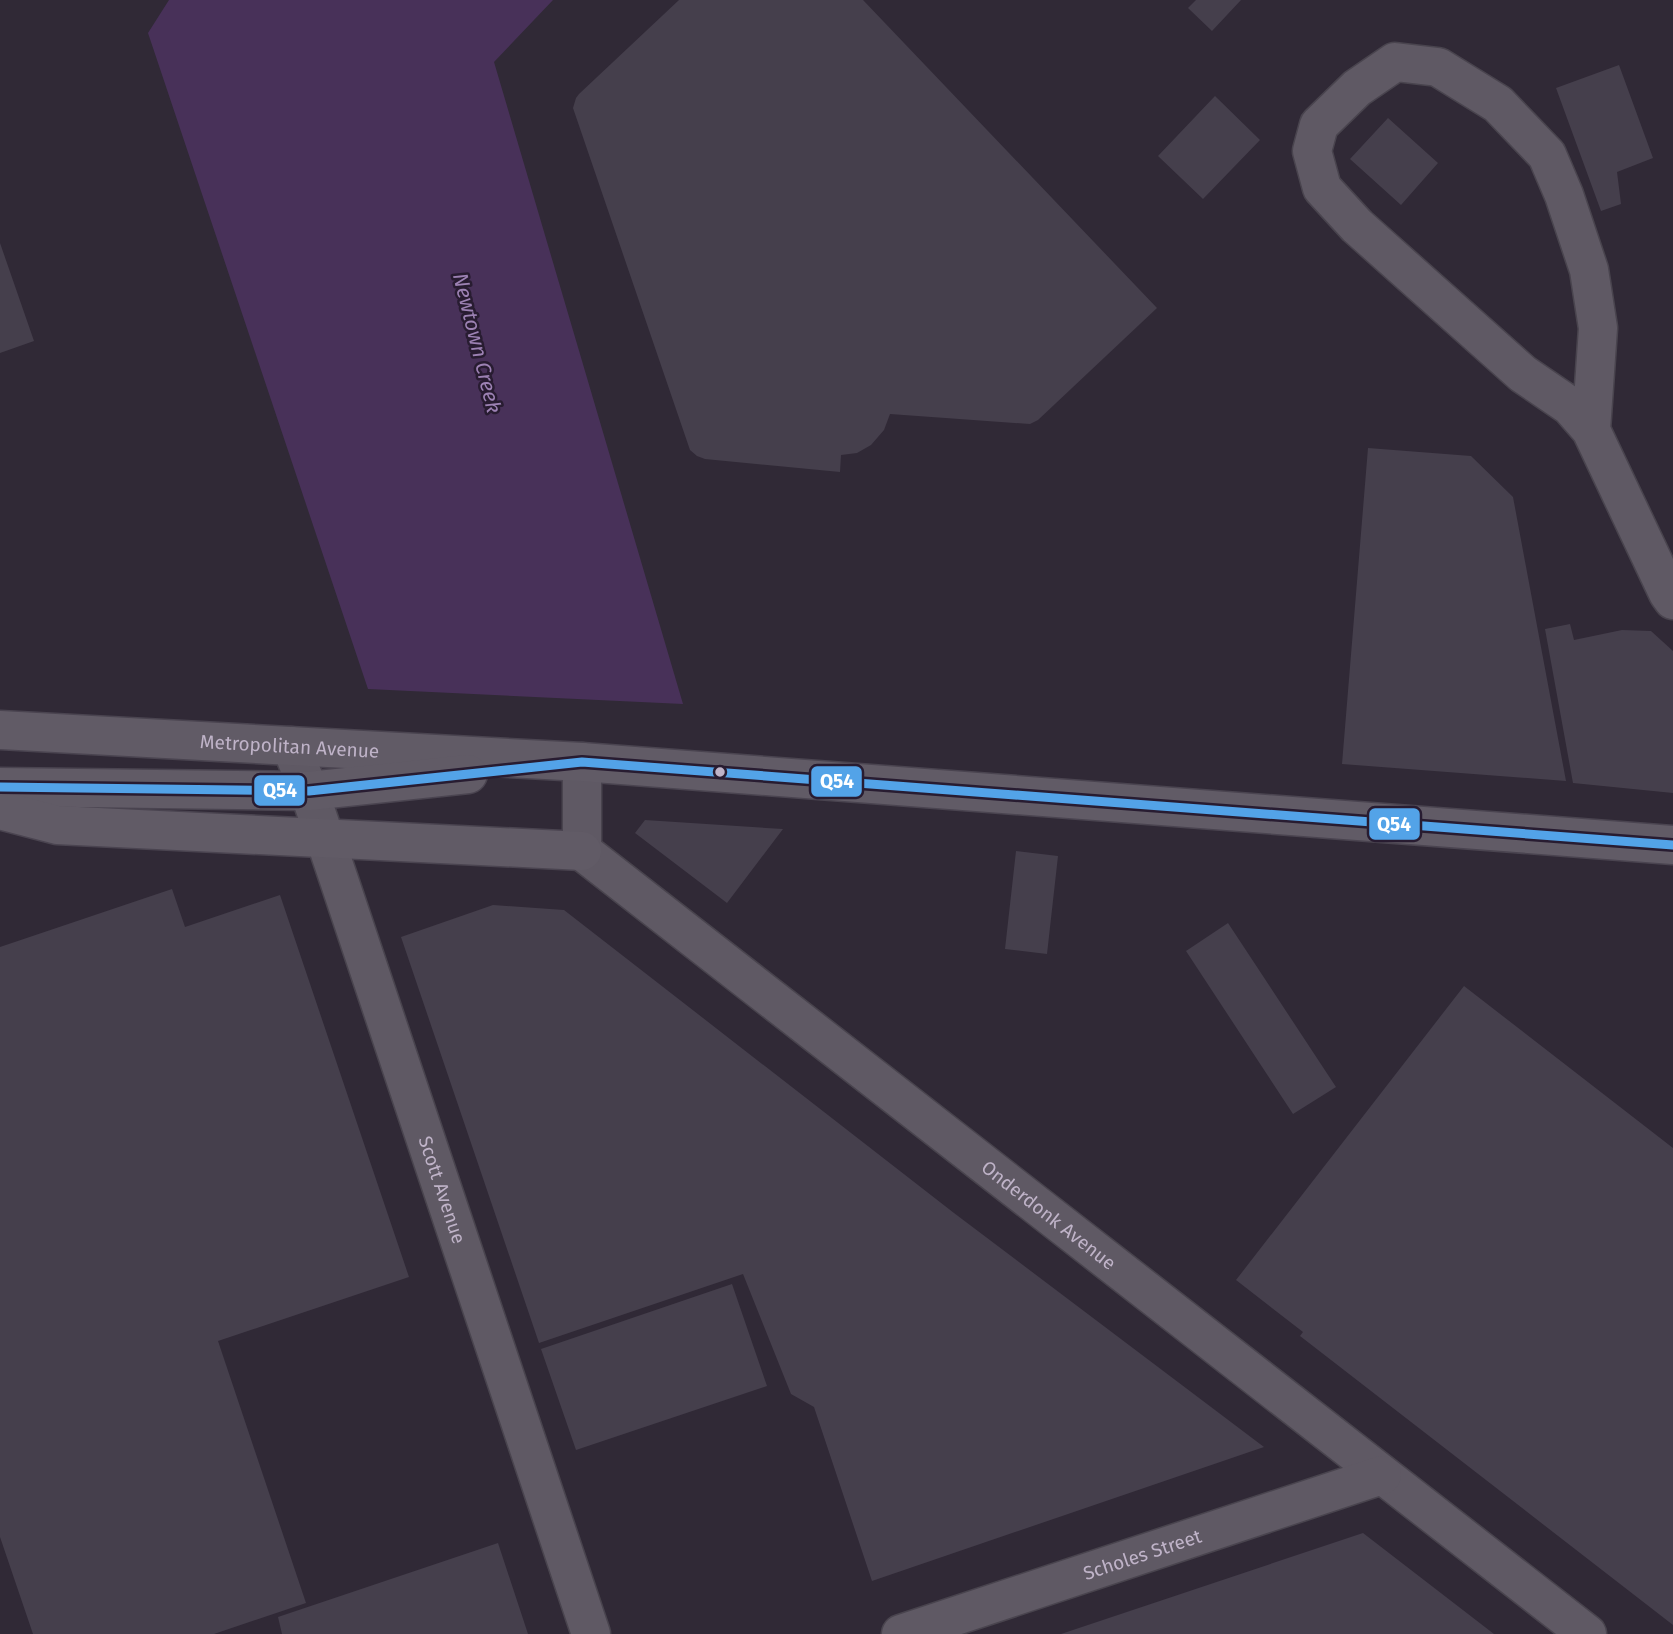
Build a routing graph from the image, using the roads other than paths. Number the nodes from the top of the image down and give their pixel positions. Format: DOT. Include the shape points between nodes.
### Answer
graph roads {
  1 [pos="1591,430"];
  2 [pos="1673,600"];
  3 [pos="0,730"];
  4 [pos="291,746"];
  5 [pos="582,762"];
  6 [pos="0,787"];
  7 [pos="309,791"];
  8 [pos="0,810"];
  9 [pos="325,839"];
  10 [pos="1673,845"];
  11 [pos="582,851"];
  12 [pos="1382,1475"];
  13 [pos="591,1634"];
  14 [pos="901,1634"];
  15 [pos="1587,1634"];
  1 -- 1 [label="street" via="1570,406 1523,373 1357,226 1322,188 1311,151 1319,125 1357,88 1395,62 1438,67 1498,104 1547,155 1589,270 1598,328"];
  1 -- 2 [label="street"];
  3 -- 4 [label="main road, Metropolitan Avenue"];
  4 -- 5 [label="main road, Metropolitan Avenue"];
  4 -- 7 [label="street, Scott Avenue"];
  5 -- 7 [label="main road, Metropolitan Avenue"];
  5 -- 10 [label="main road, Metropolitan Avenue"];
  5 -- 11 [label="street"];
  6 -- 7 [label="main road, Metropolitan Avenue"];
  7 -- 9 [label="street, Scott Avenue"];
  8 -- 9 [label="main road" via="57,825"];
  9 -- 11 [label="main road"];
  9 -- 13 [label="street, Scott Avenue"];
  11 -- 12 [label="street, Onderdonk Avenue"];
  12 -- 14 [label="street, Scholes Street"];
  12 -- 15 [label="street, Onderdonk Avenue"];
}
